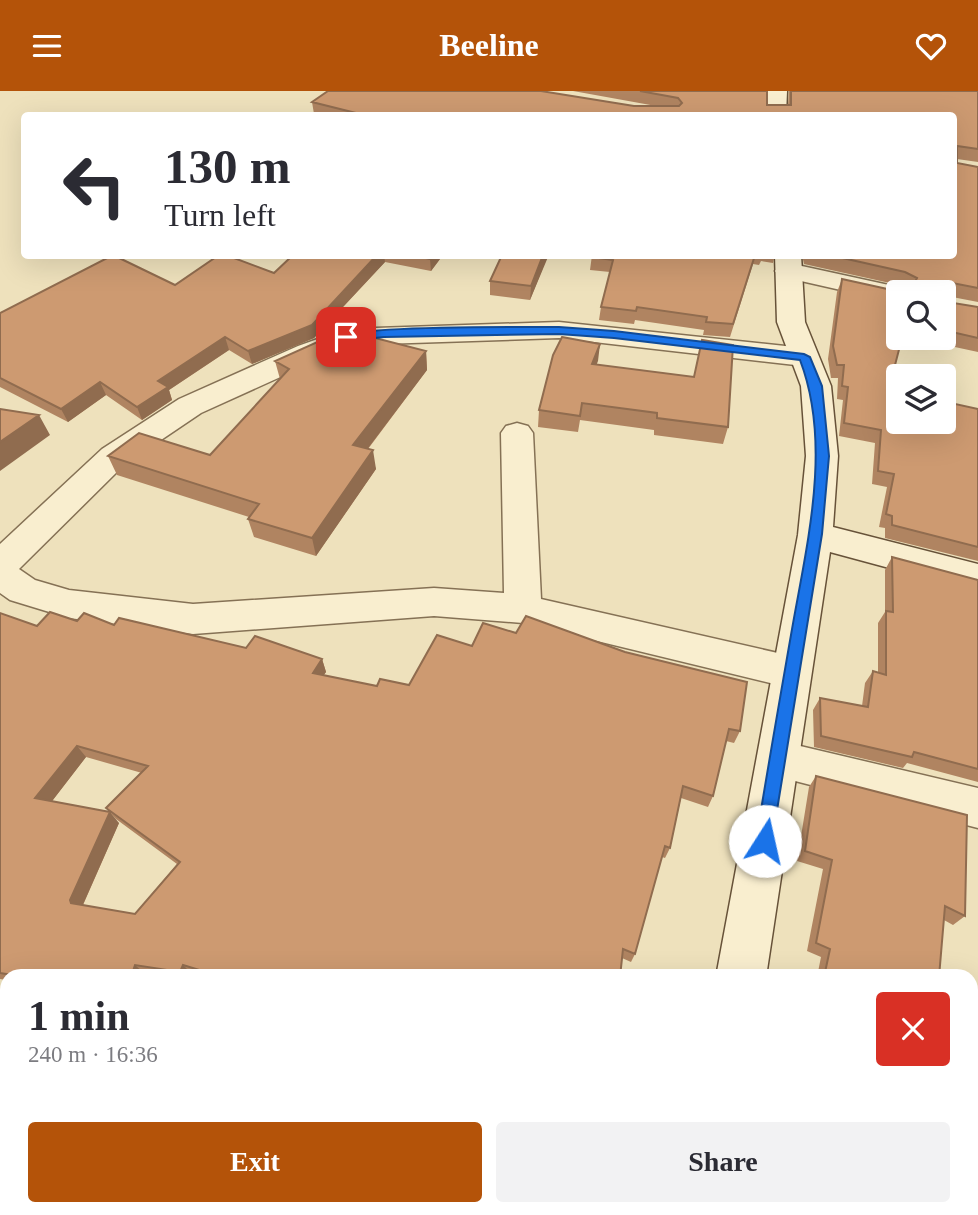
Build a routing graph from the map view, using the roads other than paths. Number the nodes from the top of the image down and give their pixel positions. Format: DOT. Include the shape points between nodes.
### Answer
graph roads {
  1 [pos="777,91"];
  2 [pos="776,112"];
  3 [pos="788,263"];
  4 [pos="886,292"];
  5 [pos="804,357"];
  6 [pos="517,433"];
  7 [pos="815,534"];
  8 [pos="0,566"];
  9 [pos="0,574"];
  10 [pos="978,577"];
  11 [pos="523,609"];
  12 [pos="791,672"];
  13 [pos="779,760"];
  14 [pos="978,808"];
  15 [pos="742,969"];
  1 -- 2 [label="street"];
  3 -- 4 [label="street"];
  3 -- 5 [label="street" via="791,322"];
  5 -- 7 [label="street" via="816,386 822,456"];
  5 -- 8 [label="street" via="559,330 346,337 190,406 124,450"];
  6 -- 11 [label="street"];
  7 -- 10 [label="street"];
  7 -- 12 [label="street"];
  9 -- 11 [label="street" via="23,590 69,604 193,619 434,602"];
  11 -- 12 [label="street"];
  12 -- 13 [label="street"];
  13 -- 14 [label="street"];
  13 -- 15 [label="street"];
}
